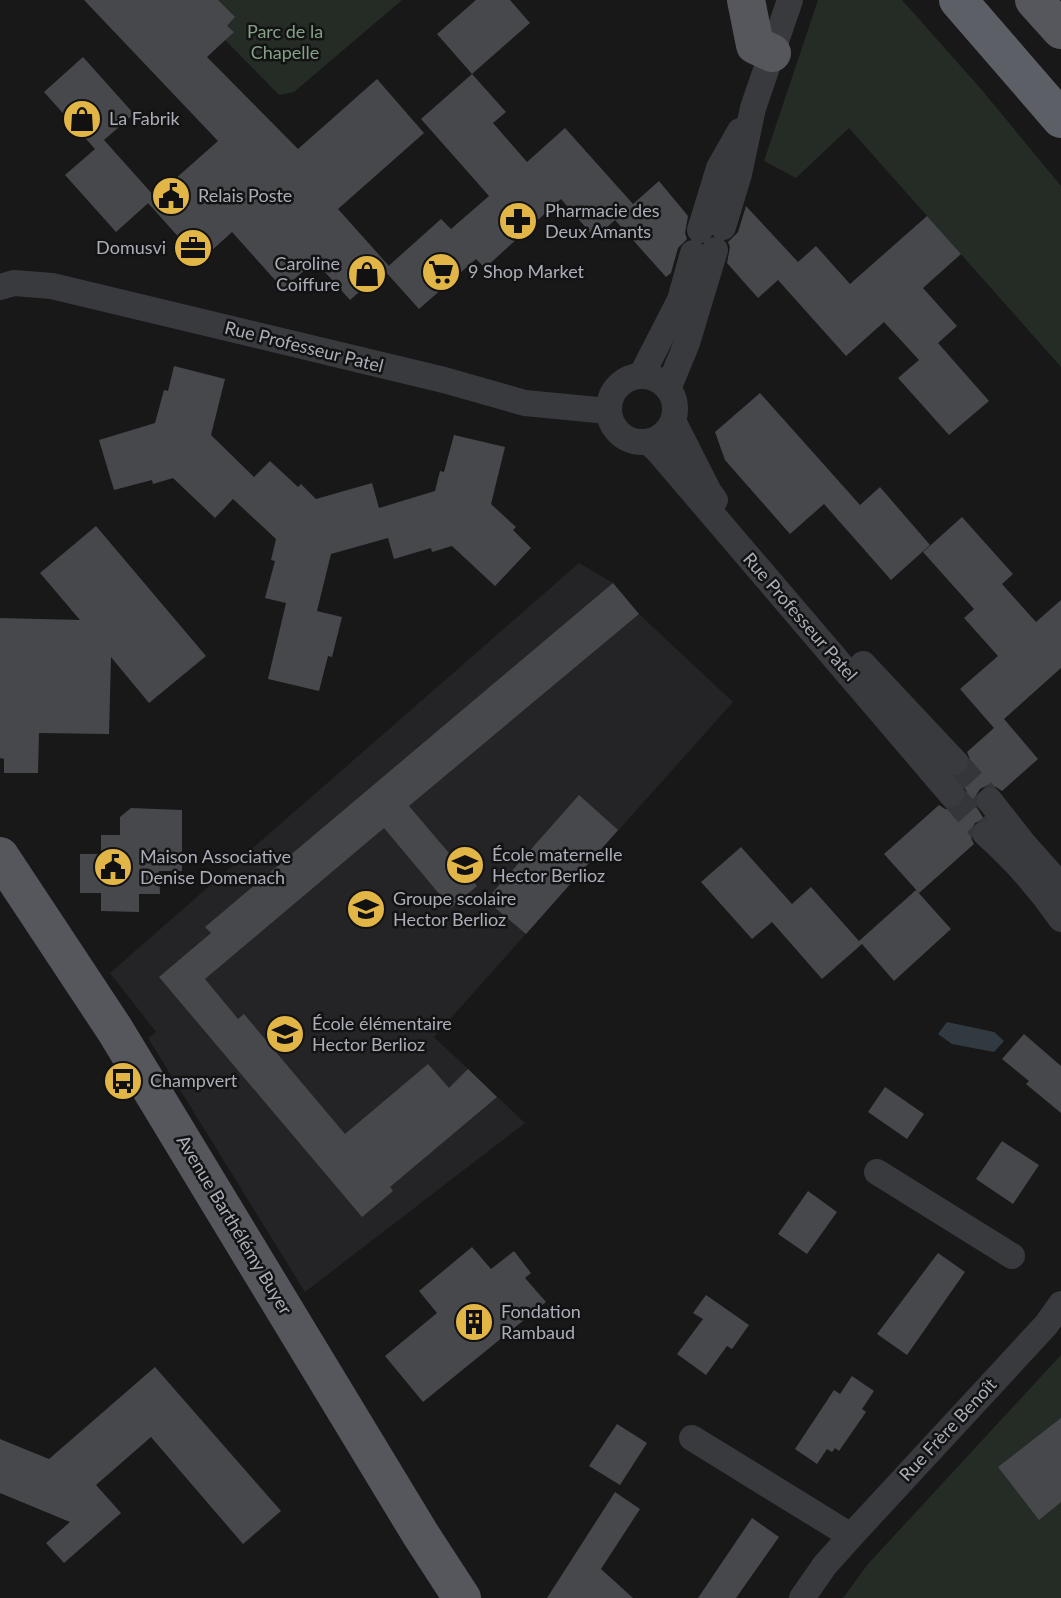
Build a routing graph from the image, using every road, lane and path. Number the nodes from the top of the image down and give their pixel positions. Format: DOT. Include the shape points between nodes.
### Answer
graph roads {
  1 [pos="746,0"];
  2 [pos="790,0"];
  3 [pos="958,0"];
  4 [pos="1034,0"];
  5 [pos="1061,30"];
  6 [pos="772,52"];
  7 [pos="1061,119"];
  8 [pos="708,240"];
  9 [pos="0,287"];
  10 [pos="641,376"];
  11 [pos="668,389"];
  12 [pos="608,411"];
  13 [pos="673,421"];
  14 [pos="648,442"];
  15 [pos="955,762"];
  16 [pos="951,794"];
  17 [pos="990,802"];
  18 [pos="986,834"];
  19 [pos="0,856"];
  20 [pos="1061,886"];
  21 [pos="1061,919"];
  22 [pos="877,1172"];
  23 [pos="1012,1256"];
  24 [pos="1056,1314"];
  25 [pos="692,1438"];
  26 [pos="850,1536"];
  27 [pos="462,1598"];
  28 [pos="802,1598"];
  1 -- 6 [label="main road" via="755,45"];
  2 -- 6 [label="street"];
  3 -- 7 [label="highway"];
  4 -- 5 [label="main road"];
  6 -- 8 [label="street" via="753,108 739,174"];
  8 -- 10 [label="street"];
  8 -- 11 [label="street" via="687,344"];
  9 -- 12 [label="street, Rue Professeur Patel" via="14,283 52,286 525,403"];
  10 -- 11 [label="street" via="652,377"];
  10 -- 12 [label="street" via="621,383"];
  11 -- 13 [label="street"];
  12 -- 14 [label="street" via="611,422 626,438"];
  13 -- 14 [label="street" via="667,431"];
  13 -- 15 [label="street, Rue Professeur Patel" via="709,492 727,515"];
  14 -- 16 [label="street, Rue Professeur Patel"];
  17 -- 20 [label="street"];
  18 -- 21 [label="street"];
  19 -- 27 [label="main road, Avenue Barthélémy Buyer" via="115,1030"];
  22 -- 23 [label="street"];
  24 -- 26 [label="street, Rue Frère Benoît"];
  25 -- 26 [label="street"];
  26 -- 28 [label="street, Rue Frère Benoît"];
}
